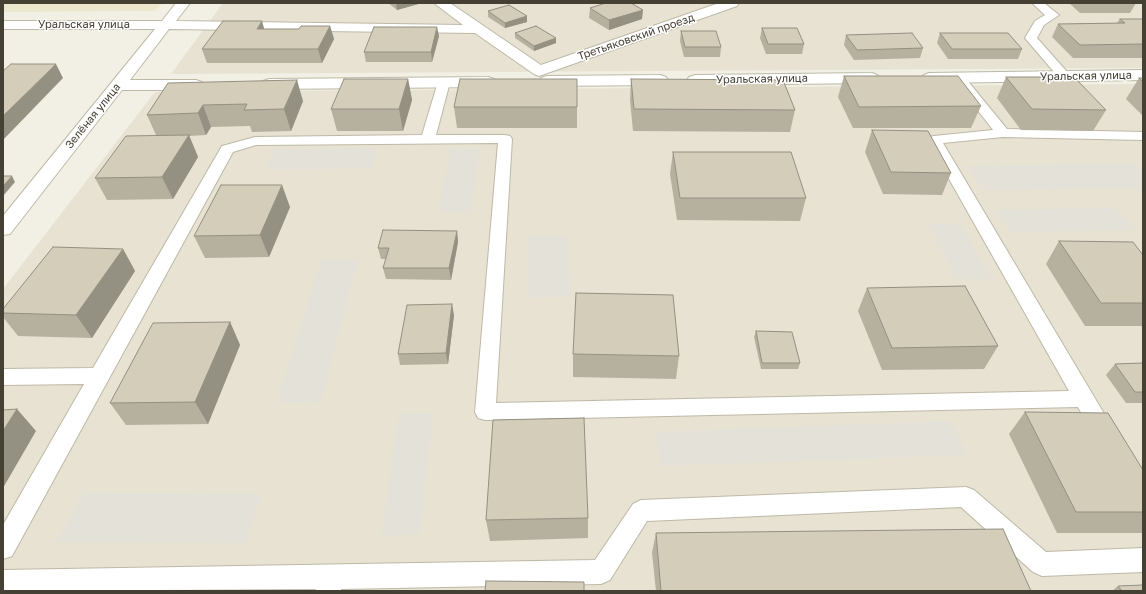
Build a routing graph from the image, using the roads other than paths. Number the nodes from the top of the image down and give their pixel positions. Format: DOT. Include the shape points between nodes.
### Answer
graph roads {
  1 [pos="183,3"];
  2 [pos="441,3"];
  3 [pos="732,3"];
  4 [pos="1037,3"];
  5 [pos="3,24"];
  6 [pos="165,25"];
  7 [pos="477,29"];
  8 [pos="1064,76"];
  9 [pos="1143,76"];
  10 [pos="958,77"];
  11 [pos="536,78"];
  12 [pos="887,78"];
  13 [pos="910,78"];
  14 [pos="444,82"];
  15 [pos="500,82"];
  16 [pos="213,84"];
  17 [pos="253,84"];
  18 [pos="118,86"];
  19 [pos="1003,133"];
  20 [pos="1143,136"];
  21 [pos="428,140"];
  22 [pos="3,229"];
  23 [pos="99,376"];
  24 [pos="3,378"];
  25 [pos="1085,399"];
  26 [pos="1112,446"];
  27 [pos="3,548"];
  28 [pos="1143,560"];
  29 [pos="3,582"];
  30 [pos="330,584"];
  1 -- 6 [label="street, Зелёная улица"];
  2 -- 7 [label="street"];
  3 -- 11 [label="street, Третьяковский проезд"];
  4 -- 8 [label="lane" via="1053,15 1039,23 1031,38"];
  5 -- 6 [label="street, Уральская улица"];
  6 -- 7 [label="street, Уральская улица"];
  6 -- 18 [label="street, Зелёная улица"];
  7 -- 11 [label="street"];
  8 -- 9 [label="street, Уральская улица"];
  8 -- 10 [label="street, Уральская улица"];
  10 -- 13 [label="street, Уральская улица"];
  10 -- 19 [label="lane"];
  11 -- 12 [label="street, Уральская улица"];
  14 -- 15 [label="street"];
  14 -- 17 [label="street"];
  14 -- 21 [label="lane"];
  16 -- 18 [label="street"];
  18 -- 22 [label="street, Зелёная улица"];
  19 -- 20 [label="lane"];
  19 -- 25 [label="lane" via="934,140"];
  21 -- 23 [label="lane" via="255,141 227,148"];
  21 -- 25 [label="lane" via="505,139 485,412"];
  23 -- 24 [label="lane"];
  23 -- 27 [label="lane"];
  25 -- 26 [label="lane"];
  28 -- 30 [label="lane" via="1042,564 966,497 641,511 601,572"];
  29 -- 30 [label="lane"];
}
